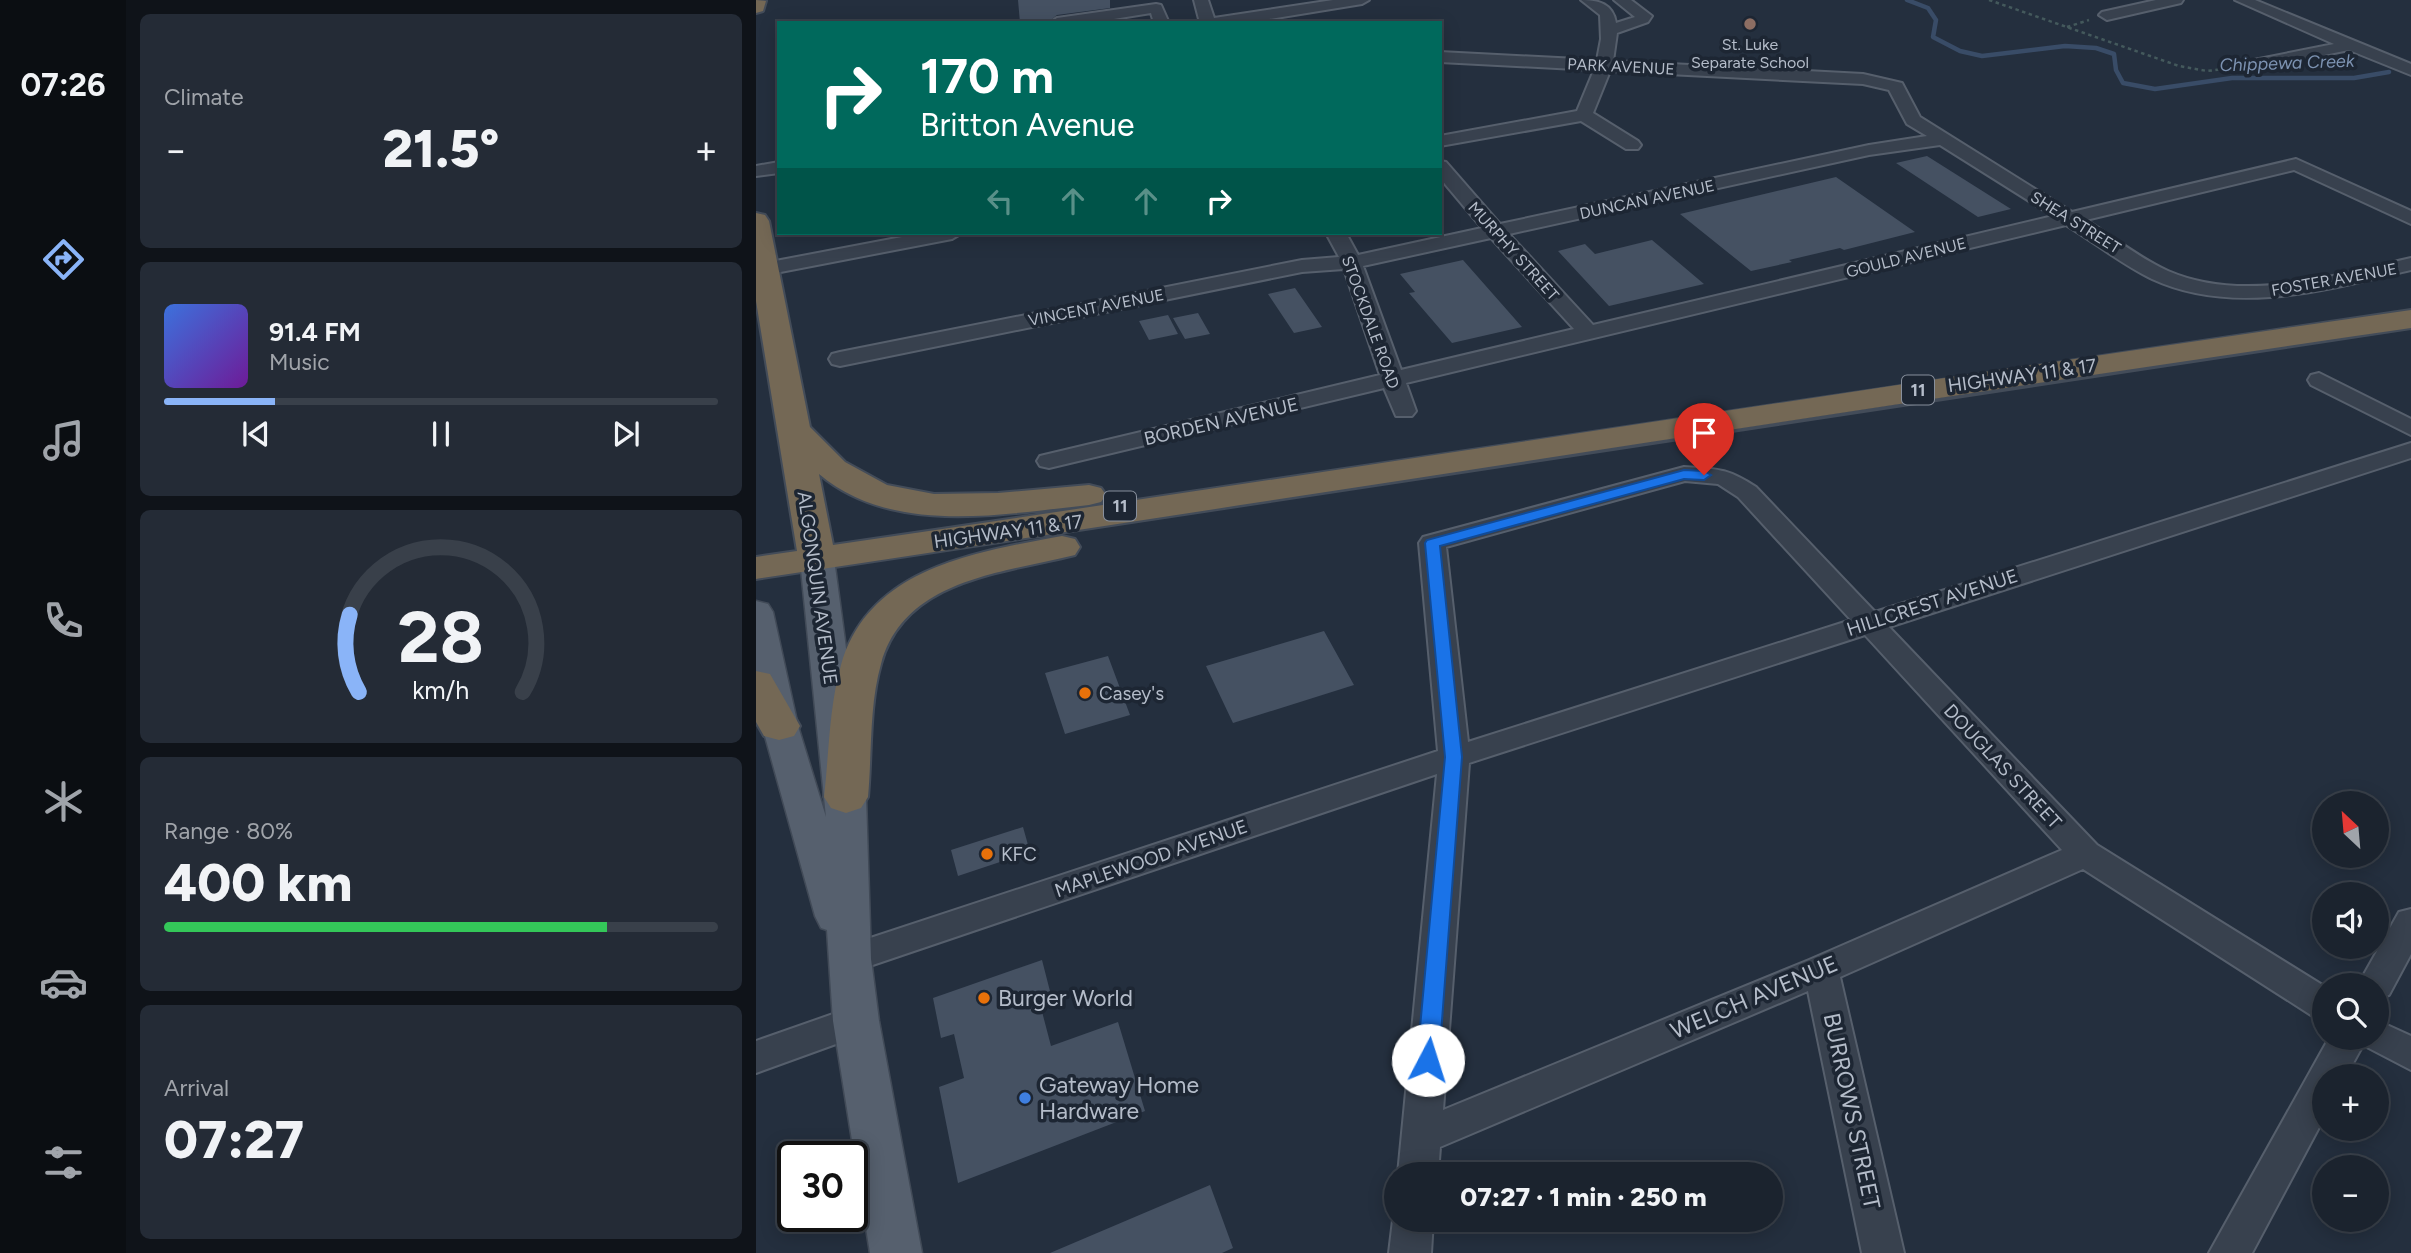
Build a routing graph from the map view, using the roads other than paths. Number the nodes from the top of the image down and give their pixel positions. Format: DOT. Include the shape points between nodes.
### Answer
graph roads {
  1 [pos="1201,0"];
  2 [pos="1362,0"];
  3 [pos="1588,0"];
  4 [pos="1621,0"];
  5 [pos="2176,0"];
  6 [pos="2242,0"];
  7 [pos="756,1"];
  8 [pos="756,7"];
  9 [pos="2106,15"];
  10 [pos="1070,21"];
  11 [pos="1161,21"];
  12 [pos="1207,21"];
  13 [pos="1227,21"];
  14 [pos="1612,30"];
  15 [pos="2351,45"];
  16 [pos="1442,57"];
  17 [pos="2255,64"];
  18 [pos="1604,66"];
  19 [pos="2411,70"];
  20 [pos="1584,115"];
  21 [pos="1944,139"];
  22 [pos="1442,141"];
  23 [pos="1632,145"];
  24 [pos="777,167"];
  25 [pos="1442,168"];
  26 [pos="756,171"];
  27 [pos="2067,218"];
  28 [pos="2411,218"];
  29 [pos="756,221"];
  30 [pos="1496,232"];
  31 [pos="942,235"];
  32 [pos="1337,235"];
  33 [pos="1352,262"];
  34 [pos="2411,264"];
  35 [pos="765,269"];
  36 [pos="2214,290"];
  37 [pos="2411,319"];
  38 [pos="1590,334"];
  39 [pos="841,359"];
  40 [pos="2319,380"];
  41 [pos="1393,381"];
  42 [pos="1404,411"];
  43 [pos="2411,428"];
  44 [pos="793,429"];
  45 [pos="2411,450"];
  46 [pos="1049,461"];
  47 [pos="1426,468"];
  48 [pos="816,552"];
  49 [pos="756,555"];
  50 [pos="756,568"];
  51 [pos="756,612"];
  52 [pos="1869,622"];
  53 [pos="756,684"];
  54 [pos="779,726"];
  55 [pos="1454,757"];
  56 [pos="846,797"];
  57 [pos="2085,854"];
  58 [pos="2411,922"];
  59 [pos="849,958"];
  60 [pos="1821,970"];
  61 [pos="2383,973"];
  62 [pos="2312,996"];
  63 [pos="856,1021"];
  64 [pos="2389,1042"];
  65 [pos="2411,1054"];
  66 [pos="756,1057"];
  67 [pos="2312,1103"];
  68 [pos="1420,1156"];
  69 [pos="1412,1232"];
  70 [pos="896,1253"];
  71 [pos="1410,1253"];
  72 [pos="1883,1253"];
  73 [pos="2230,1253"];
  1 -- 12 [label="street"];
  2 -- 13 [label="street"];
  3 -- 14 [label="street" via="1607,13"];
  4 -- 14 [label="street" via="1644,16"];
  5 -- 9 [label="street"];
  6 -- 15 [label="street"];
  7 -- 8 [label="highway"];
  10 -- 11 [label="street" via="1156,8"];
  14 -- 18 [label="street"];
  15 -- 17 [label="street"];
  15 -- 19 [label="street"];
  16 -- 18 [label="street, PARK AVENUE"];
  18 -- 20 [label="street"];
  18 -- 21 [label="street, PARK AVENUE" via="1863,79 1896,87 1913,120"];
  20 -- 22 [label="street"];
  20 -- 23 [label="street"];
  21 -- 27 [label="street, SHEA STREET"];
  21 -- 30 [label="street, DUNCAN AVENUE" via="1869,150"];
  24 -- 26 [label="street"];
  25 -- 30 [label="street, MURPHY STREET"];
  27 -- 28 [label="street, GOULD AVENUE" via="2296,164"];
  27 -- 36 [label="street, SHEA STREET" via="2160,275"];
  27 -- 38 [label="street, GOULD AVENUE"];
  29 -- 35 [label="highway, ALGONQUIN AVENUE"];
  30 -- 33 [label="street, DUNCAN AVENUE"];
  30 -- 38 [label="street, MURPHY STREET"];
  31 -- 35 [label="street"];
  32 -- 33 [label="street, STOCKDALE ROAD"];
  33 -- 39 [label="street, VINCENT AVENUE" via="1302,266"];
  33 -- 41 [label="street, STOCKDALE ROAD"];
  34 -- 36 [label="street, FOSTER AVENUE" via="2290,289"];
  35 -- 44 [label="highway, ALGONQUIN AVENUE"];
  37 -- 47 [label="highway, HIGHWAY 11 & 17 / 11" via="1918,390"];
  38 -- 41 [label="street, GOULD AVENUE"];
  40 -- 43 [label="street"];
  41 -- 42 [label="street, STOCKDALE ROAD"];
  41 -- 46 [label="street, BORDEN AVENUE"];
  44 -- 47 [label="highway" via="846,479 904,502 1001,502"];
  44 -- 48 [label="highway, ALGONQUIN AVENUE"];
  45 -- 52 [label="street, HILLCREST AVENUE"];
  47 -- 48 [label="highway, HIGHWAY 11 & 17 / 11"];
  47 -- 56 [label="highway" via="981,564 931,583 897,605 870,639 861,663"];
  48 -- 49 [label="highway"];
  48 -- 50 [label="highway, HIGHWAY 11 & 17 / 11"];
  48 -- 56 [label="main road, ALGONQUIN AVENUE"];
  51 -- 54 [label="main road, ALGONQUIN AVENUE"];
  52 -- 55 [label="street, HILLCREST AVENUE"];
  52 -- 55 [label="street, DOUGLAS STREET" via="1747,492 1724,477 1684,474 1432,543"];
  52 -- 57 [label="street, DOUGLAS STREET"];
  53 -- 54 [label="highway"];
  54 -- 59 [label="main road, ALGONQUIN AVENUE"];
  55 -- 59 [label="street, MAPLEWOOD AVENUE"];
  55 -- 68 [label="street"];
  56 -- 59 [label="main road, ALGONQUIN AVENUE"];
  57 -- 60 [label="street, WELCH AVENUE"];
  57 -- 62 [label="street, DOUGLAS STREET"];
  58 -- 61 [label="street"];
  59 -- 63 [label="main road, ALGONQUIN AVENUE"];
  60 -- 68 [label="street, WELCH AVENUE"];
  60 -- 72 [label="street, BURROWS STREET"];
  63 -- 66 [label="street"];
  63 -- 70 [label="main road, ALGONQUIN AVENUE"];
  64 -- 65 [label="street"];
  67 -- 73 [label="street"];
  69 -- 71 [label="street"];
}
